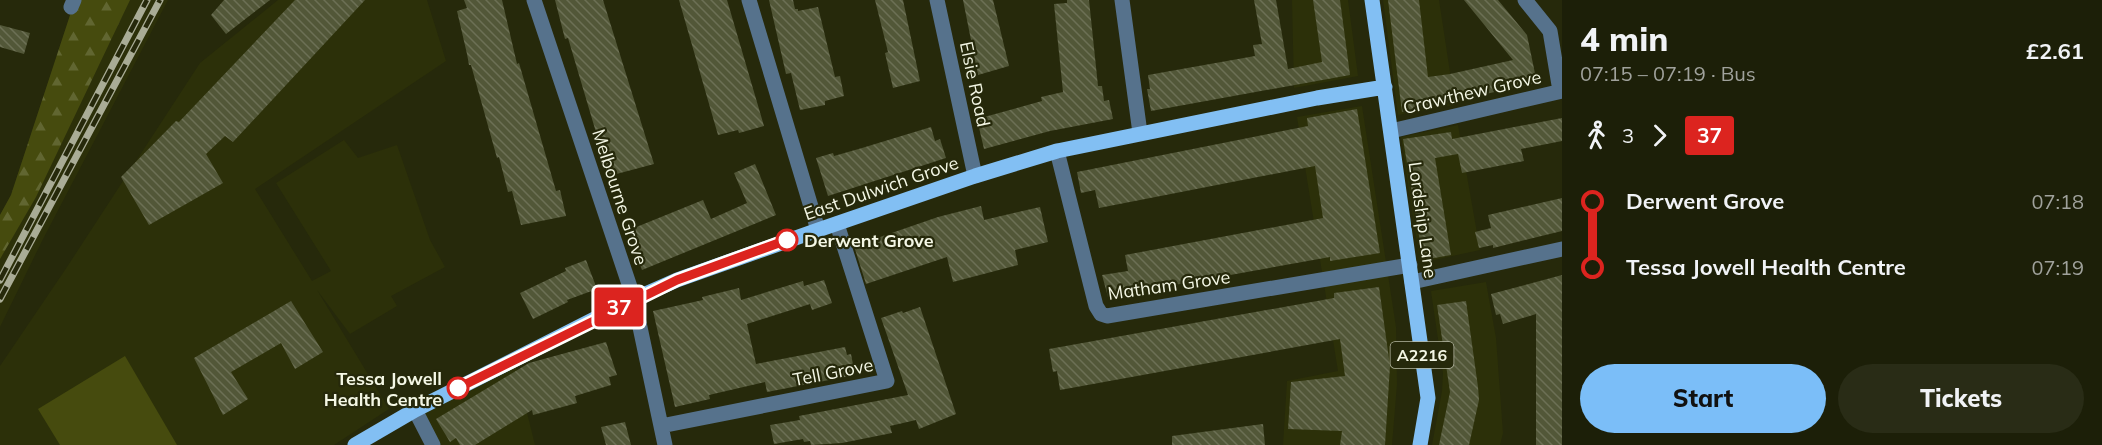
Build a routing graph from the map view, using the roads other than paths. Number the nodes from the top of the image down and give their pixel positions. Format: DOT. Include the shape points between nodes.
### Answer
graph roads {
  1 [pos="534,0"];
  2 [pos="749,0"];
  3 [pos="937,0"];
  4 [pos="1122,0"];
  5 [pos="1372,0"];
  6 [pos="1526,0"];
  7 [pos="1385,87"];
  8 [pos="1561,91"];
  9 [pos="1391,131"];
  10 [pos="1140,133"];
  11 [pos="1057,151"];
  12 [pos="975,176"];
  13 [pos="837,224"];
  14 [pos="818,230"];
  15 [pos="1562,249"];
  16 [pos="1410,265"];
  17 [pos="1412,282"];
  18 [pos="634,299"];
  19 [pos="415,410"];
  20 [pos="661,426"];
  21 [pos="355,445"];
  22 [pos="434,445"];
  23 [pos="665,445"];
  24 [pos="1420,445"];
  1 -- 18 [label="street, Melbourne Grove"];
  2 -- 14 [label="street"];
  3 -- 12 [label="street, Elsie Road"];
  4 -- 10 [label="street"];
  5 -- 7 [label="main road, Lordship Lane / A2216"];
  6 -- 8 [label="street" via="1550,31"];
  7 -- 9 [label="main road, Lordship Lane / A2216"];
  7 -- 10 [label="main road, East Dulwich Grove"];
  8 -- 9 [label="street, Crawthew Grove"];
  9 -- 16 [label="main road, Lordship Lane / A2216"];
  10 -- 11 [label="main road, East Dulwich Grove"];
  11 -- 12 [label="main road, East Dulwich Grove"];
  11 -- 16 [label="street, Matham Grove" via="1096,306 1107,316"];
  12 -- 13 [label="main road, East Dulwich Grove"];
  13 -- 14 [label="main road, East Dulwich Grove"];
  13 -- 20 [label="street, Tell Grove" via="887,381"];
  14 -- 18 [label="main road, East Dulwich Grove"];
  15 -- 17 [label="street"];
  16 -- 17 [label="main road, Lordship Lane / A2216"];
  17 -- 24 [label="main road, Lordship Lane / A2216" via="1428,398"];
  18 -- 19 [label="main road, East Dulwich Grove"];
  18 -- 20 [label="street, Melbourne Grove"];
  19 -- 21 [label="main road, East Dulwich Grove"];
  19 -- 22 [label="street"];
  20 -- 23 [label="street, Melbourne Grove"];
}
